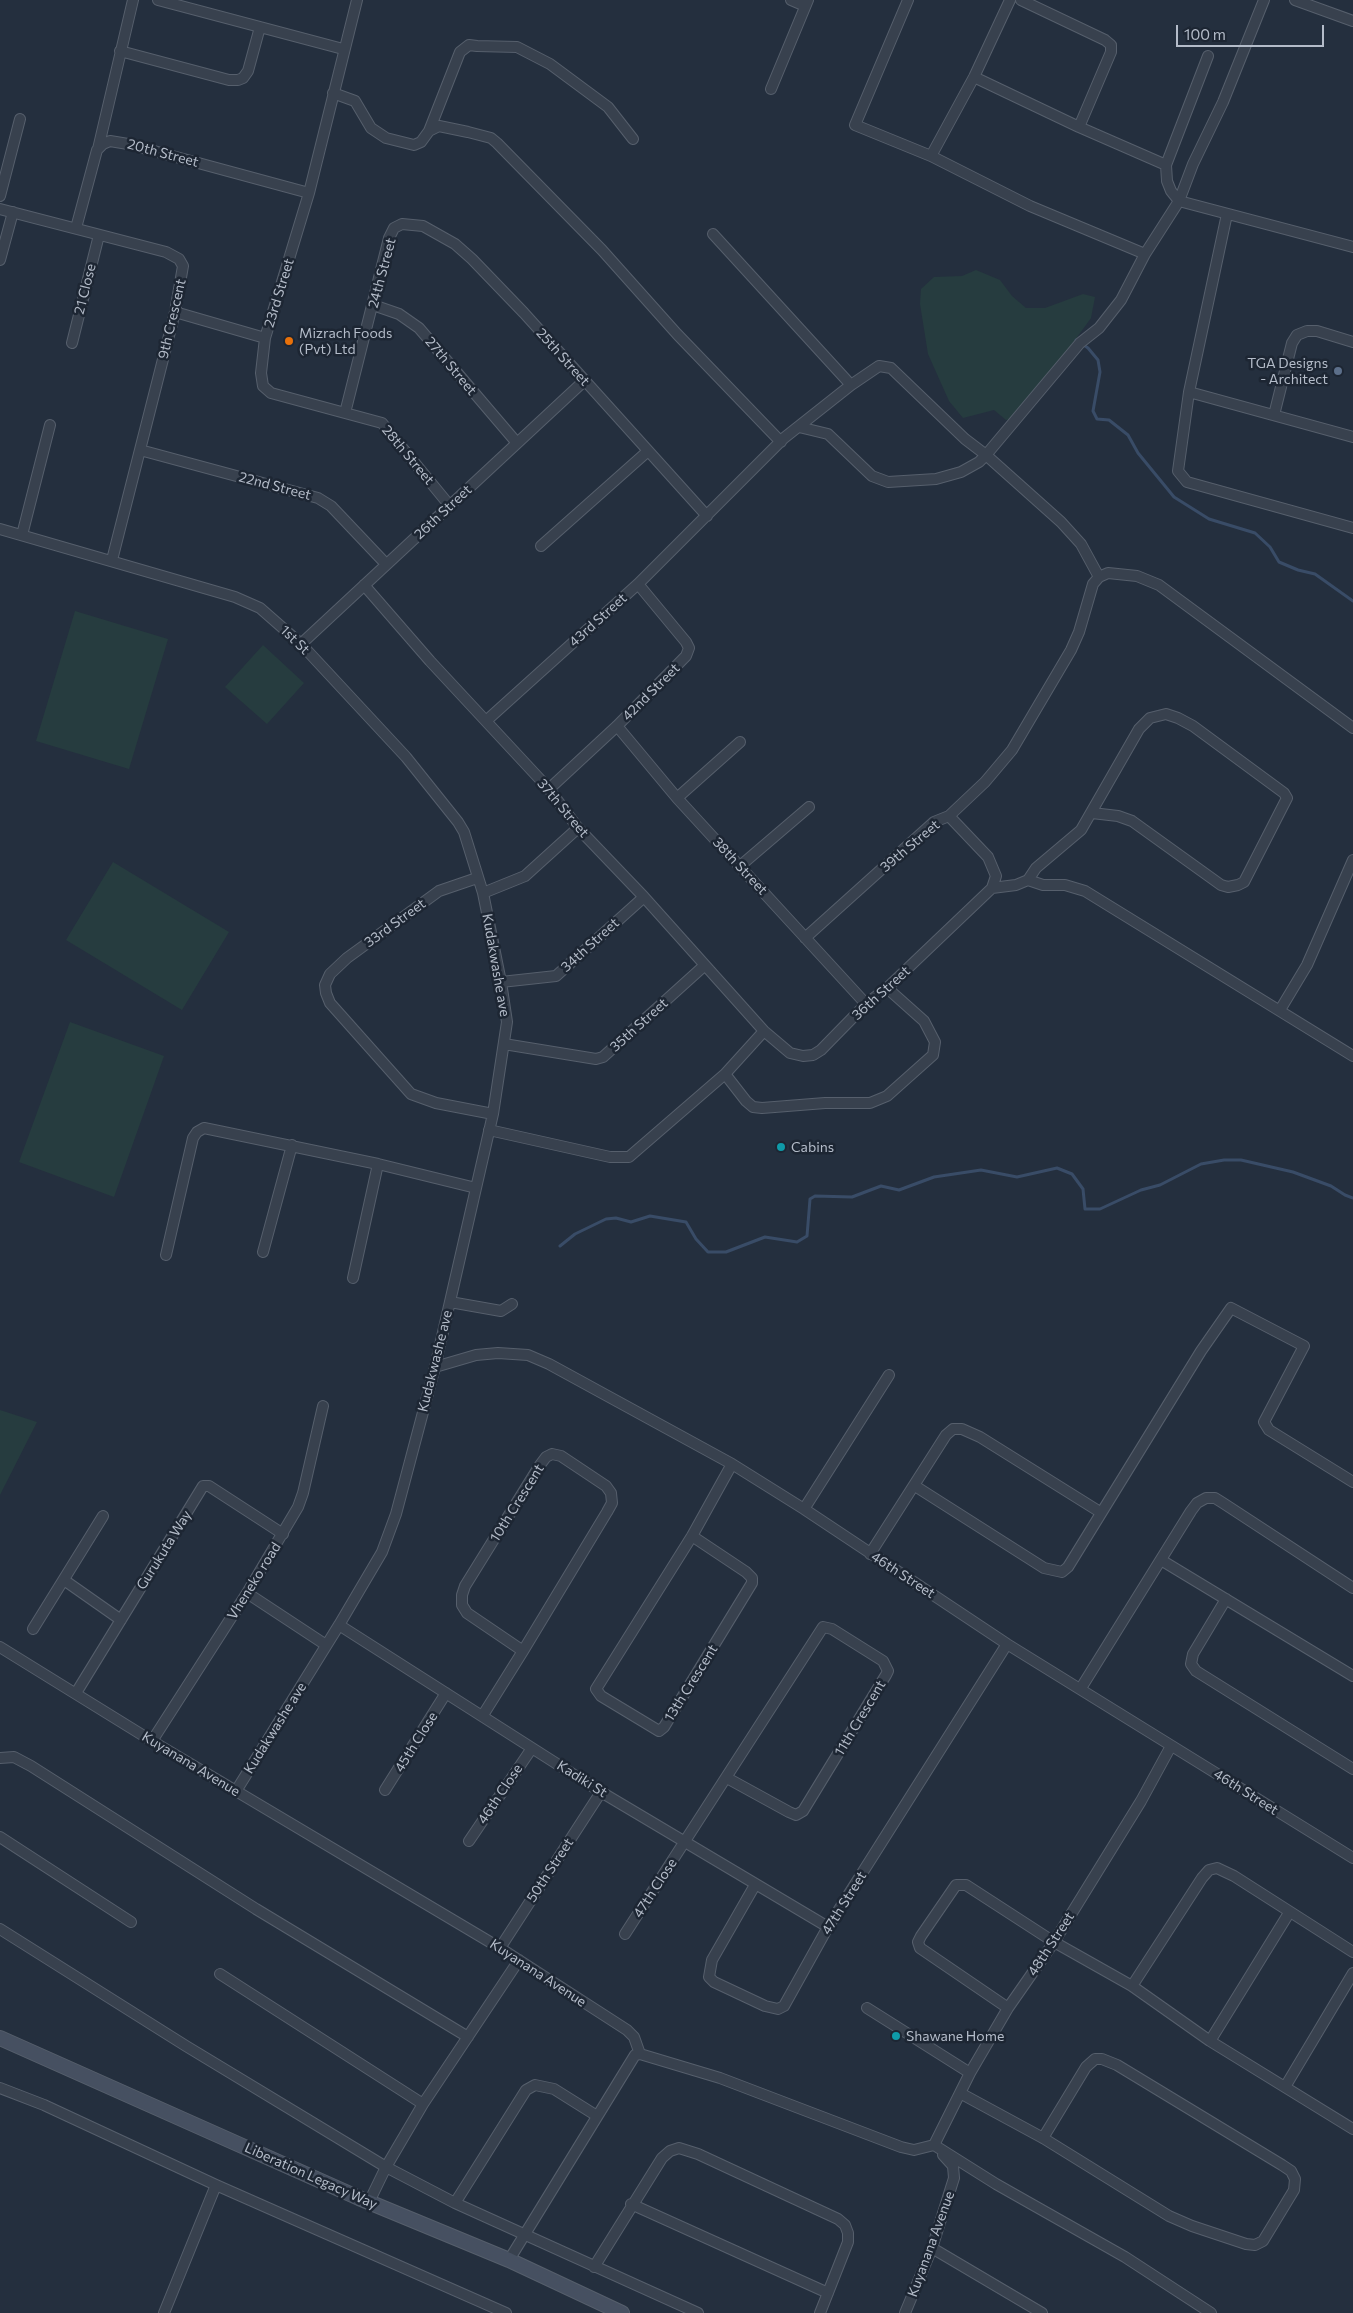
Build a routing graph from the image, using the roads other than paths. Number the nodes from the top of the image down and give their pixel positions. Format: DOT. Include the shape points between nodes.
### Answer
graph roads {
  1 [pos="133,0"];
  2 [pos="158,0"];
  3 [pos="357,0"];
  4 [pos="791,0"];
  5 [pos="908,0"];
  6 [pos="1010,0"];
  7 [pos="1021,0"];
  8 [pos="1264,0"];
  9 [pos="1295,0"];
  10 [pos="807,3"];
  11 [pos="1353,21"];
  12 [pos="260,27"];
  13 [pos="343,49"];
  14 [pos="120,51"];
  15 [pos="1208,56"];
  16 [pos="974,77"];
  17 [pos="771,89"];
  18 [pos="333,93"];
  19 [pos="20,119"];
  20 [pos="1078,127"];
  21 [pos="429,131"];
  22 [pos="633,139"];
  23 [pos="97,150"];
  24 [pos="931,156"];
  25 [pos="1166,166"];
  26 [pos="309,193"];
  27 [pos="0,196"];
  28 [pos="1179,201"];
  29 [pos="0,209"];
  30 [pos="13,212"];
  31 [pos="1227,214"];
  32 [pos="402,224"];
  33 [pos="76,228"];
  34 [pos="713,234"];
  35 [pos="99,235"];
  36 [pos="1353,247"];
  37 [pos="1145,254"];
  38 [pos="0,260"];
  39 [pos="373,305"];
  40 [pos="176,312"];
  41 [pos="265,338"];
  42 [pos="1353,342"];
  43 [pos="72,343"];
  44 [pos="584,381"];
  45 [pos="851,385"];
  46 [pos="1189,392"];
  47 [pos="271,393"];
  48 [pos="345,413"];
  49 [pos="1274,415"];
  50 [pos="50,425"];
  51 [pos="799,427"];
  52 [pos="1353,437"];
  53 [pos="781,442"];
  54 [pos="517,443"];
  55 [pos="140,450"];
  56 [pos="648,451"];
  57 [pos="986,455"];
  58 [pos="450,506"];
  59 [pos="707,516"];
  60 [pos="1353,528"];
  61 [pos="0,529"];
  62 [pos="22,535"];
  63 [pos="541,546"];
  64 [pos="112,560"];
  65 [pos="386,564"];
  66 [pos="1099,576"];
  67 [pos="638,584"];
  68 [pos="364,585"];
  69 [pos="301,644"];
  70 [pos="486,721"];
  71 [pos="617,726"];
  72 [pos="1353,728"];
  73 [pos="740,742"];
  74 [pos="549,789"];
  75 [pos="677,798"];
  76 [pos="809,807"];
  77 [pos="1092,813"];
  78 [pos="948,816"];
  79 [pos="578,828"];
  80 [pos="1353,860"];
  81 [pos="740,866"];
  82 [pos="477,878"];
  83 [pos="1028,880"];
  84 [pos="992,888"];
  85 [pos="483,893"];
  86 [pos="644,896"];
  87 [pos="805,938"];
  88 [pos="705,965"];
  89 [pos="501,982"];
  90 [pos="887,988"];
  91 [pos="866,1004"];
  92 [pos="1280,1010"];
  93 [pos="764,1031"];
  94 [pos="504,1044"];
  95 [pos="1353,1056"];
  96 [pos="726,1074"];
  97 [pos="493,1114"];
  98 [pos="489,1130"];
  99 [pos="292,1145"];
  100 [pos="378,1164"];
  101 [pos="476,1188"];
  102 [pos="263,1252"];
  103 [pos="166,1255"];
  104 [pos="352,1278"];
  105 [pos="450,1302"];
  106 [pos="512,1304"];
  107 [pos="434,1367"];
  108 [pos="889,1375"];
  109 [pos="323,1406"];
  110 [pos="732,1464"];
  111 [pos="1353,1482"];
  112 [pos="915,1486"];
  113 [pos="804,1509"];
  114 [pos="1100,1512"];
  115 [pos="103,1516"];
  116 [pos="284,1534"];
  117 [pos="692,1536"];
  118 [pos="870,1554"];
  119 [pos="1161,1560"];
  120 [pos="64,1580"];
  121 [pos="1353,1588"];
  122 [pos="247,1593"];
  123 [pos="1226,1599"];
  124 [pos="121,1620"];
  125 [pos="339,1625"];
  126 [pos="33,1629"];
  127 [pos="1007,1644"];
  128 [pos="326,1645"];
  129 [pos="0,1647"];
  130 [pos="523,1651"];
  131 [pos="1353,1676"];
  132 [pos="1081,1688"];
  133 [pos="76,1693"];
  134 [pos="446,1694"];
  135 [pos="483,1715"];
  136 [pos="152,1741"];
  137 [pos="1171,1746"];
  138 [pos="532,1748"];
  139 [pos="0,1758"];
  140 [pos="1353,1769"];
  141 [pos="727,1778"];
  142 [pos="236,1790"];
  143 [pos="386,1790"];
  144 [pos="600,1792"];
  145 [pos="0,1837"];
  146 [pos="469,1840"];
  147 [pos="684,1842"];
  148 [pos="1353,1858"];
  149 [pos="755,1886"];
  150 [pos="1289,1913"];
  151 [pos="131,1922"];
  152 [pos="828,1927"];
  153 [pos="0,1930"];
  154 [pos="625,1934"];
  155 [pos="1054,1942"];
  156 [pos="500,1948"];
  157 [pos="1353,1952"];
  158 [pos="518,1960"];
  159 [pos="1353,1973"];
  160 [pos="220,1974"];
  161 [pos="1132,1986"];
  162 [pos="867,2008"];
  163 [pos="1008,2008"];
  164 [pos="468,2037"];
  165 [pos="1210,2041"];
  166 [pos="2,2043"];
  167 [pos="640,2054"];
  168 [pos="970,2073"];
  169 [pos="1285,2087"];
  170 [pos="0,2088"];
  171 [pos="960,2093"];
  172 [pos="423,2104"];
  173 [pos="597,2116"];
  174 [pos="1353,2129"];
  175 [pos="1043,2138"];
  176 [pos="934,2145"];
  177 [pos="386,2167"];
  178 [pos="216,2185"];
  179 [pos="368,2202"];
  180 [pos="455,2203"];
  181 [pos="631,2204"];
  182 [pos="523,2235"];
  183 [pos="932,2248"];
  184 [pos="509,2260"];
  185 [pos="594,2267"];
  186 [pos="828,2293"];
  187 [pos="164,2313"];
  188 [pos="506,2313"];
  189 [pos="622,2313"];
  190 [pos="698,2313"];
  191 [pos="820,2313"];
  192 [pos="905,2313"];
  193 [pos="1042,2313"];
  194 [pos="1211,2313"];
  1 -- 14 [label="street"];
  2 -- 12 [label="street"];
  3 -- 13 [label="street, 23rd Street"];
  4 -- 10 [label="street"];
  5 -- 24 [label="street" via="854,125"];
  6 -- 16 [label="street"];
  7 -- 20 [label="street" via="1111,45 1112,52"];
  8 -- 28 [label="street"];
  9 -- 11 [label="street"];
  10 -- 17 [label="street"];
  12 -- 13 [label="street"];
  12 -- 14 [label="street" via="248,71 238,80"];
  13 -- 18 [label="street, 23rd Street"];
  14 -- 23 [label="street"];
  15 -- 25 [label="street"];
  16 -- 20 [label="street"];
  16 -- 24 [label="street"];
  18 -- 21 [label="street" via="354,101 371,128 386,138 414,145 421,142"];
  18 -- 26 [label="street, 23rd Street"];
  19 -- 27 [label="street"];
  20 -- 25 [label="street"];
  21 -- 22 [label="street" via="460,52 468,45 516,47 550,64 608,107"];
  21 -- 53 [label="street" via="439,126 497,142"];
  23 -- 26 [label="street, 20th Street" via="110,141 120,142"];
  23 -- 33 [label="street"];
  24 -- 37 [label="street" via="1030,206"];
  25 -- 28 [label="street" via="1167,181"];
  26 -- 41 [label="street, 23rd Street"];
  28 -- 31 [label="street"];
  28 -- 37 [label="street"];
  29 -- 30 [label="street, 9th Crescent"];
  30 -- 33 [label="street, 9th Crescent"];
  30 -- 38 [label="street"];
  31 -- 36 [label="street"];
  31 -- 46 [label="street"];
  32 -- 39 [label="street, 24th Street" via="394,228 390,238"];
  32 -- 44 [label="street, 25th Street" via="423,226 464,250"];
  33 -- 35 [label="street, 9th Crescent"];
  34 -- 45 [label="street"];
  35 -- 40 [label="street, 9th Crescent" via="166,252 179,259 183,272"];
  35 -- 43 [label="street, 21 Close"];
  37 -- 57 [label="street" via="1133,282 1116,307 1099,328 1080,343"];
  39 -- 48 [label="street, 24th Street"];
  39 -- 54 [label="street, 27th Street" via="399,314 419,328"];
  40 -- 41 [label="street"];
  40 -- 55 [label="street, 9th Crescent"];
  41 -- 47 [label="street, 23rd Street" via="262,386"];
  42 -- 49 [label="street" via="1317,331 1297,335 1292,343"];
  44 -- 54 [label="street, 26th Street"];
  44 -- 56 [label="street, 25th Street"];
  45 -- 51 [label="street, 43rd Street"];
  45 -- 57 [label="street, 43rd Street" via="880,366 891,368"];
  46 -- 49 [label="street"];
  46 -- 60 [label="street" via="1178,471 1187,482"];
  47 -- 48 [label="street, 28th Street"];
  48 -- 58 [label="street, 28th Street" via="382,423"];
  49 -- 52 [label="street"];
  50 -- 62 [label="street"];
  51 -- 53 [label="street, 43rd Street"];
  51 -- 57 [label="street" via="828,434 872,476 888,482 936,479 961,472"];
  53 -- 59 [label="street, 43rd Street"];
  54 -- 58 [label="street, 26th Street"];
  55 -- 64 [label="street, 9th Crescent"];
  55 -- 65 [label="street, 22nd Street" via="318,498 331,506"];
  56 -- 59 [label="street, 25th Street"];
  56 -- 63 [label="street"];
  57 -- 66 [label="street, 43rd Street" via="1061,522 1080,544"];
  58 -- 65 [label="street, 26th Street"];
  59 -- 67 [label="street, 43rd Street"];
  61 -- 62 [label="street, 1st St"];
  62 -- 64 [label="street, 1st St"];
  64 -- 69 [label="street, 1st St" via="248,602 271,617"];
  65 -- 68 [label="street, 26th Street"];
  66 -- 72 [label="street" via="1108,573 1137,576 1159,585"];
  66 -- 78 [label="street" via="1093,584 1079,632 1070,650 1012,750 985,782"];
  67 -- 70 [label="street, 43rd Street"];
  67 -- 71 [label="street, 42nd Street" via="689,648 686,656"];
  68 -- 69 [label="street, 26th Street"];
  68 -- 70 [label="street, 37th Street"];
  69 -- 82 [label="street, 1st St" via="441,798 464,832"];
  70 -- 74 [label="street, 37th Street"];
  71 -- 74 [label="street, 42nd Street"];
  71 -- 75 [label="street, 38th Street"];
  73 -- 75 [label="street"];
  74 -- 79 [label="street, 37th Street"];
  75 -- 81 [label="street, 38th Street"];
  76 -- 81 [label="street"];
  77 -- 77 [label="street" via="1139,729 1150,718 1166,714 1193,726 1287,798 1244,882 1228,887 1132,821"];
  77 -- 83 [label="street" via="1081,830 1036,868"];
  78 -- 84 [label="street, 39th Street" via="988,857 996,876"];
  78 -- 87 [label="street, 39th Street" via="934,822"];
  79 -- 85 [label="street" via="525,876"];
  79 -- 86 [label="street, 37th Street"];
  80 -- 92 [label="street" via="1307,966"];
  81 -- 87 [label="street, 38th Street"];
  82 -- 85 [label="street, 1st St"];
  82 -- 97 [label="street, 33rd Street" via="439,891 338,965 325,985 330,1003 411,1094 436,1103"];
  83 -- 84 [label="street"];
  83 -- 92 [label="street" via="1086,891"];
  84 -- 90 [label="street, 36th Street"];
  85 -- 89 [label="street, Kudakwashe ave"];
  86 -- 88 [label="street, 37th Street"];
  86 -- 89 [label="street, 34th Street" via="556,976"];
  87 -- 91 [label="street, 38th Street"];
  88 -- 93 [label="street, 37th Street"];
  88 -- 94 [label="street, 35th Street" via="603,1058"];
  89 -- 94 [label="street, Kudakwashe ave" via="507,1022"];
  90 -- 91 [label="street, 36th Street"];
  90 -- 96 [label="street" via="924,1021 935,1042 933,1055 887,1096 870,1103 753,1107"];
  91 -- 93 [label="street, 36th Street" via="813,1055 790,1053"];
  92 -- 95 [label="street"];
  93 -- 96 [label="street"];
  94 -- 97 [label="street, Kudakwashe ave"];
  96 -- 98 [label="street" via="629,1157 610,1157"];
  97 -- 98 [label="street, Kudakwashe ave"];
  98 -- 101 [label="street, Kudakwashe ave"];
  99 -- 100 [label="street"];
  99 -- 102 [label="street"];
  99 -- 103 [label="street" via="204,1128 197,1132"];
  100 -- 101 [label="street"];
  100 -- 104 [label="street"];
  101 -- 105 [label="street, Kudakwashe ave"];
  105 -- 106 [label="street" via="500,1310"];
  105 -- 107 [label="street, Kudakwashe ave"];
  107 -- 110 [label="street, 46th Street" via="476,1355 528,1355"];
  107 -- 125 [label="street, Kudakwashe ave" via="388,1538"];
  108 -- 113 [label="street"];
  109 -- 116 [label="street, Vheneko road" via="303,1493"];
  110 -- 113 [label="street, 46th Street"];
  110 -- 117 [label="street, 13th Crescent"];
  111 -- 114 [label="street" via="1269,1430 1264,1422 1304,1346 1231,1308"];
  112 -- 114 [label="street" via="946,1435 954,1429 962,1429"];
  112 -- 114 [label="street" via="1044,1568 1062,1572"];
  112 -- 118 [label="street"];
  113 -- 118 [label="street, 46th Street"];
  115 -- 120 [label="street"];
  116 -- 122 [label="street, Vheneko road"];
  116 -- 124 [label="street, Gurukuta Way" via="209,1486 204,1486"];
  117 -- 117 [label="street, 13th Crescent" via="596,1689 601,1696 659,1731 752,1583 746,1572"];
  118 -- 127 [label="street, 46th Street"];
  119 -- 121 [label="street" via="1197,1503 1215,1498"];
  119 -- 123 [label="street"];
  119 -- 132 [label="street"];
  120 -- 124 [label="street"];
  120 -- 126 [label="street"];
  122 -- 128 [label="street"];
  122 -- 136 [label="street, Vheneko road"];
  123 -- 131 [label="street"];
  123 -- 140 [label="street" via="1193,1654 1191,1664 1196,1671"];
  124 -- 133 [label="street, Gurukuta Way"];
  125 -- 128 [label="street, Kudakwashe ave"];
  125 -- 134 [label="street, Kadiki St"];
  127 -- 132 [label="street, 46th Street"];
  127 -- 152 [label="street, 47th Street"];
  128 -- 142 [label="street, Kudakwashe ave"];
  129 -- 133 [label="street, Kuyanana Avenue"];
  130 -- 130 [label="street, 10th Crescent" via="612,1503 606,1486 561,1456 552,1454 540,1465 462,1595 467,1613"];
  130 -- 135 [label="street, 10th Crescent"];
  132 -- 137 [label="street, 46th Street"];
  133 -- 136 [label="street, Kuyanana Avenue"];
  134 -- 135 [label="street, Kadiki St"];
  134 -- 143 [label="street, 45th Close"];
  135 -- 138 [label="street, Kadiki St"];
  136 -- 142 [label="street, Kuyanana Avenue"];
  137 -- 148 [label="street, 46th Street"];
  137 -- 155 [label="street, 48th Street"];
  138 -- 144 [label="street, Kadiki St"];
  138 -- 146 [label="street, 46th Close"];
  139 -- 164 [label="street" via="14,1757 31,1766 256,1909"];
  141 -- 141 [label="street, 11th Crescent" via="823,1627 832,1629 883,1661 888,1671 886,1675 803,1811 796,1815"];
  141 -- 147 [label="street, 11th Crescent"];
  142 -- 156 [label="street, Kuyanana Avenue"];
  144 -- 147 [label="street, Kadiki St"];
  144 -- 156 [label="street, 50th Street"];
  145 -- 151 [label="street"];
  147 -- 149 [label="street, Kadiki St"];
  147 -- 154 [label="street, 47th Close"];
  149 -- 152 [label="street, Kadiki St"];
  149 -- 152 [label="street, 47th Street" via="712,1960 709,1977 714,1982 773,2009 784,2006"];
  150 -- 157 [label="street"];
  150 -- 161 [label="street" via="1225,1870 1209,1870"];
  150 -- 165 [label="street"];
  153 -- 177 [label="street"];
  155 -- 161 [label="street"];
  155 -- 163 [label="street, 48th Street"];
  155 -- 163 [label="street" via="962,1884 956,1885 935,1913 918,1942 920,1948"];
  156 -- 158 [label="street, Kuyanana Avenue"];
  158 -- 164 [label="street"];
  158 -- 167 [label="street, Kuyanana Avenue" via="627,2030"];
  159 -- 169 [label="street"];
  160 -- 172 [label="street"];
  161 -- 165 [label="street"];
  162 -- 168 [label="street"];
  163 -- 168 [label="street, 48th Street"];
  164 -- 172 [label="street"];
  165 -- 169 [label="street"];
  166 -- 179 [label="main road, Liberation Legacy Way"];
  167 -- 173 [label="street" via="635,2055"];
  167 -- 176 [label="street" via="720,2078 901,2147 914,2150"];
  168 -- 171 [label="street, 48th Street"];
  169 -- 174 [label="street"];
  170 -- 178 [label="street"];
  171 -- 175 [label="street"];
  171 -- 176 [label="street, 48th Street"];
  172 -- 177 [label="street"];
  173 -- 180 [label="street" via="554,2088 534,2084 526,2090"];
  173 -- 182 [label="street"];
  175 -- 175 [label="street" via="1170,2216 1246,2244 1255,2245 1262,2241 1294,2190 1295,2179 1291,2171 1117,2064 1102,2058 1094,2059 1086,2067"];
  176 -- 183 [label="street, Kuyanana Avenue" via="953,2166 954,2178"];
  176 -- 194 [label="street" via="1125,2257"];
  177 -- 179 [label="street"];
  177 -- 180 [label="street"];
  178 -- 187 [label="street"];
  178 -- 188 [label="street"];
  179 -- 184 [label="main road, Liberation Legacy Way"];
  180 -- 182 [label="street"];
  181 -- 185 [label="street"];
  181 -- 186 [label="street"];
  181 -- 186 [label="street" via="670,2151 678,2148 715,2162 845,2225 848,2242"];
  182 -- 184 [label="street"];
  182 -- 185 [label="street"];
  183 -- 192 [label="street, Kuyanana Avenue"];
  183 -- 193 [label="street"];
  184 -- 189 [label="main road, Liberation Legacy Way"];
  185 -- 190 [label="street"];
  186 -- 191 [label="street"];
}
